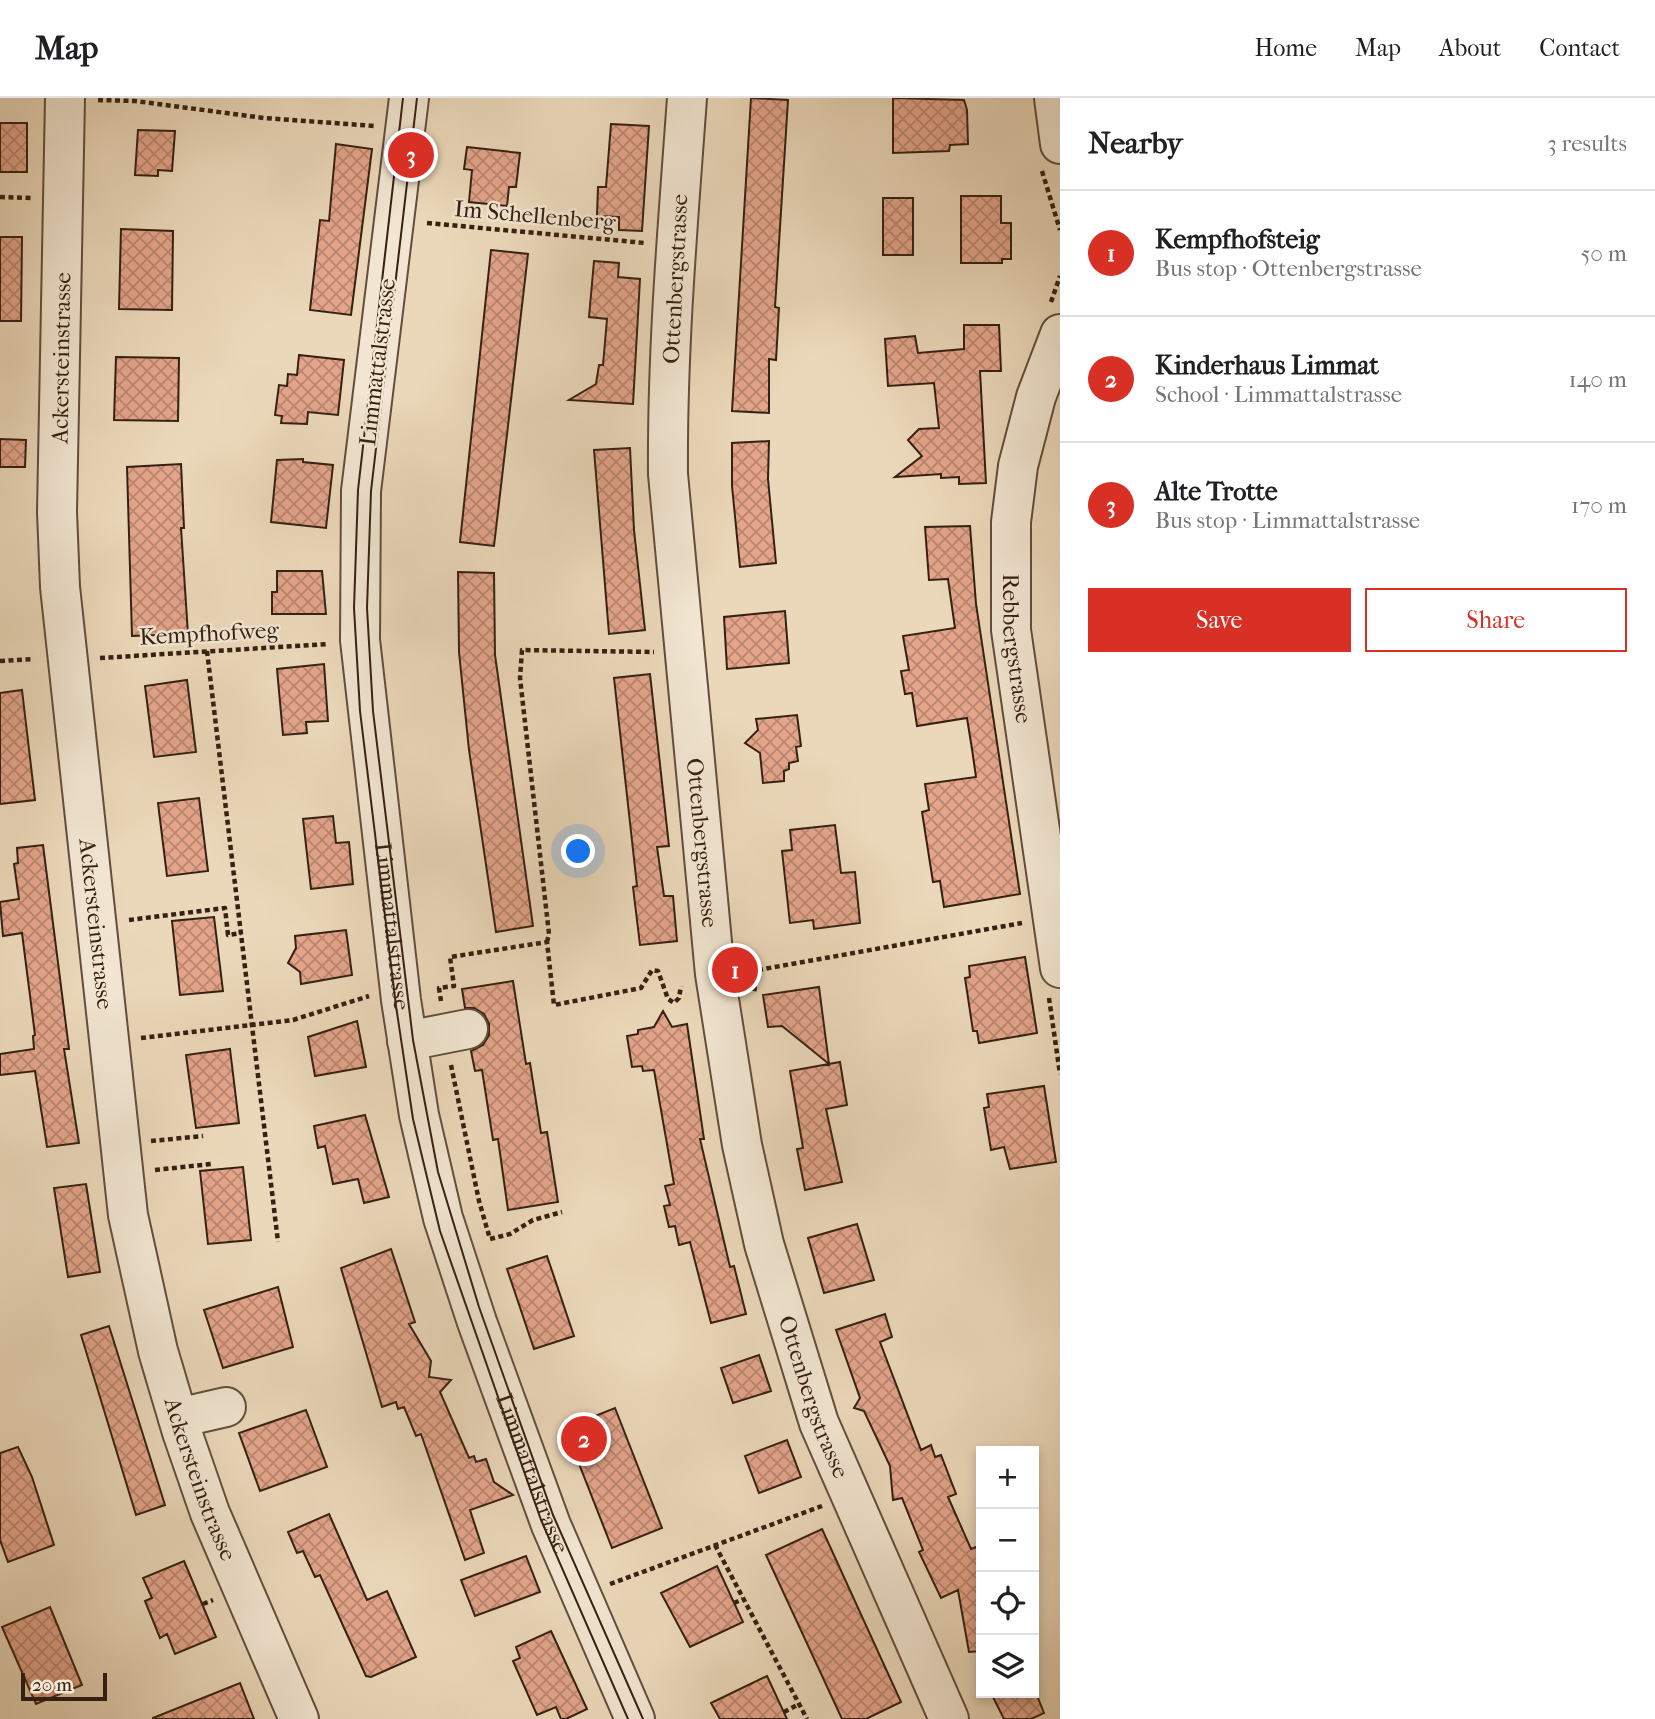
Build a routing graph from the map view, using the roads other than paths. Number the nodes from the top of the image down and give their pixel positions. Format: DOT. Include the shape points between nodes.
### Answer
graph roads {
  1 [pos="410,98"];
  2 [pos="687,98"];
  3 [pos="1054,98"];
  4 [pos="81,99"];
  5 [pos="1060,144"];
  6 [pos="1060,334"];
  7 [pos="1060,968"];
  8 [pos="457,1031"];
  9 [pos="407,1041"];
  10 [pos="226,1406"];
  11 [pos="178,1418"];
  12 [pos="299,1719"];
  13 [pos="635,1719"];
  14 [pos="950,1719"];
  1 -- 9 [label="street, Limmattalstrasse" via="361,491 360,640"];
  2 -- 14 [label="street, Ottenbergstrasse" via="676,246 668,474 715,974 742,1145 764,1244 819,1423"];
  3 -- 5 [label="street"];
  4 -- 11 [label="street, Ackersteinstrasse" via="57,513 65,660 128,1214"];
  6 -- 7 [label="street, Rebbergstrasse" via="1036,397 1018,466 1011,522 1011,630"];
  8 -- 9 [label="street"];
  9 -- 13 [label="street, Limmattalstrasse" via="443,1218 477,1322 561,1549"];
  10 -- 11 [label="street"];
  11 -- 12 [label="street, Ackersteinstrasse" via="210,1513"];
}
